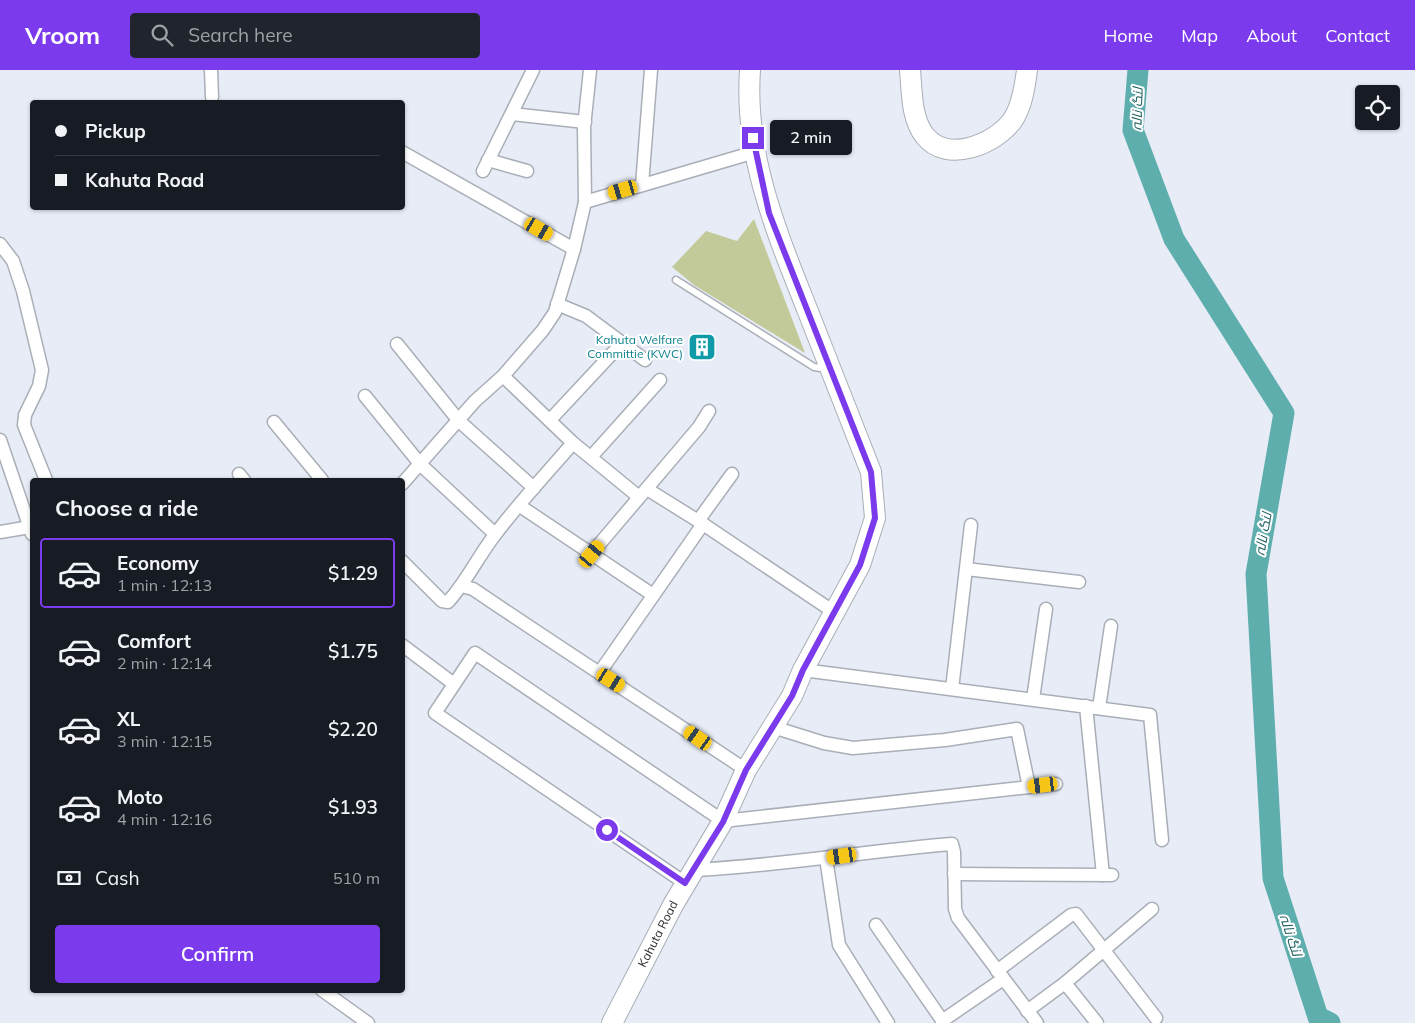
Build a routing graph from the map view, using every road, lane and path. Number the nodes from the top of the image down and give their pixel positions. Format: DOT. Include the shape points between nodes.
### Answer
graph roads {
  1 [pos="211,70"];
  2 [pos="534,70"];
  3 [pos="590,70"];
  4 [pos="651,70"];
  5 [pos="750,70"];
  6 [pos="910,70"];
  7 [pos="1027,70"];
  8 [pos="212,97"];
  9 [pos="512,114"];
  10 [pos="585,122"];
  11 [pos="756,152"];
  12 [pos="405,154"];
  13 [pos="527,170"];
  14 [pos="642,185"];
  15 [pos="585,202"];
  16 [pos="0,244"];
  17 [pos="574,249"];
  18 [pos="676,280"];
  19 [pos="557,304"];
  20 [pos="398,344"];
  21 [pos="622,344"];
  22 [pos="645,360"];
  23 [pos="830,369"];
  24 [pos="504,376"];
  25 [pos="660,380"];
  26 [pos="365,396"];
  27 [pos="709,411"];
  28 [pos="550,420"];
  29 [pos="459,421"];
  30 [pos="274,422"];
  31 [pos="0,440"];
  32 [pos="573,443"];
  33 [pos="590,457"];
  34 [pos="421,465"];
  35 [pos="732,474"];
  36 [pos="45,478"];
  37 [pos="320,478"];
  38 [pos="405,481"];
  39 [pos="534,488"];
  40 [pos="643,493"];
  41 [pos="520,506"];
  42 [pos="701,522"];
  43 [pos="971,525"];
  44 [pos="30,527"];
  45 [pos="30,530"];
  46 [pos="0,532"];
  47 [pos="496,534"];
  48 [pos="592,554"];
  49 [pos="405,564"];
  50 [pos="966,569"];
  51 [pos="1078,582"];
  52 [pos="462,586"];
  53 [pos="653,595"];
  54 [pos="1046,609"];
  55 [pos="834,612"];
  56 [pos="1111,626"];
  57 [pos="405,647"];
  58 [pos="803,670"];
  59 [pos="600,672"];
  60 [pos="454,684"];
  61 [pos="952,689"];
  62 [pos="1032,700"];
  63 [pos="1086,706"];
  64 [pos="1099,708"];
  65 [pos="773,727"];
  66 [pos="746,770"];
  67 [pos="1056,784"];
  68 [pos="1029,787"];
  69 [pos="723,822"];
  70 [pos="1162,840"];
  71 [pos="826,858"];
  72 [pos="954,874"];
  73 [pos="689,877"];
  74 [pos="1152,909"];
  75 [pos="876,925"];
  76 [pos="1102,949"];
  77 [pos="1000,975"];
  78 [pos="1065,983"];
  79 [pos="326,993"];
  80 [pos="1027,1012"];
  81 [pos="1156,1018"];
  82 [pos="943,1022"];
  83 [pos="368,1023"];
  84 [pos="612,1023"];
  85 [pos="888,1023"];
  86 [pos="1037,1023"];
  87 [pos="1097,1023"];
  1 -- 8 [label="street"];
  2 -- 9 [label="street"];
  3 -- 10 [label="street"];
  4 -- 14 [label="street"];
  5 -- 11 [label="highway, Kahuta Road" via="749,93"];
  6 -- 7 [label="highway" via="918,125 934,144 957,150 988,142 1002,133 1014,119"];
  9 -- 10 [label="street"];
  9 -- 13 [label="street" via="486,166"];
  10 -- 15 [label="street"];
  11 -- 14 [label="street"];
  11 -- 23 [label="highway, Kahuta Road" via="769,213"];
  12 -- 17 [label="street"];
  14 -- 15 [label="street"];
  15 -- 17 [label="street"];
  16 -- 36 [label="street" via="14,262 42,370 24,425"];
  17 -- 19 [label="street"];
  18 -- 23 [label="lane" via="814,367"];
  19 -- 21 [label="street" via="586,316"];
  19 -- 24 [label="street" via="543,330"];
  20 -- 29 [label="street"];
  21 -- 22 [label="street"];
  21 -- 28 [label="street"];
  23 -- 55 [label="highway, Kahuta Road" via="871,472 875,518 860,565"];
  24 -- 28 [label="street"];
  24 -- 29 [label="street"];
  25 -- 33 [label="street"];
  26 -- 34 [label="street"];
  27 -- 40 [label="street"];
  28 -- 32 [label="street"];
  29 -- 34 [label="street"];
  29 -- 39 [label="street"];
  30 -- 37 [label="street"];
  31 -- 44 [label="street"];
  32 -- 33 [label="street"];
  32 -- 39 [label="street"];
  33 -- 40 [label="street"];
  34 -- 38 [label="street"];
  34 -- 47 [label="street"];
  35 -- 42 [label="street"];
  39 -- 41 [label="street"];
  40 -- 42 [label="street"];
  40 -- 48 [label="street"];
  41 -- 47 [label="street"];
  41 -- 48 [label="street"];
  42 -- 53 [label="street"];
  42 -- 55 [label="street"];
  43 -- 50 [label="street"];
  45 -- 46 [label="street"];
  47 -- 52 [label="street" via="474,562"];
  48 -- 53 [label="street"];
  49 -- 52 [label="street" via="442,601 448,602"];
  50 -- 51 [label="street"];
  50 -- 61 [label="street"];
  52 -- 59 [label="street" via="473,589"];
  53 -- 59 [label="street"];
  54 -- 62 [label="street"];
  55 -- 58 [label="highway, Kahuta Road"];
  56 -- 64 [label="street"];
  57 -- 60 [label="street"];
  58 -- 61 [label="street"];
  58 -- 65 [label="highway, Kahuta Road"];
  59 -- 66 [label="street"];
  60 -- 69 [label="street" via="474,653"];
  60 -- 73 [label="street" via="435,713"];
  61 -- 62 [label="street"];
  62 -- 63 [label="street"];
  63 -- 64 [label="street"];
  63 -- 72 [label="street" via="1108,875"];
  64 -- 70 [label="street" via="1150,715"];
  65 -- 66 [label="highway, Kahuta Road"];
  65 -- 68 [label="street" via="824,743 853,748 945,740 1017,729"];
  66 -- 69 [label="highway, Kahuta Road"];
  67 -- 68 [label="street"];
  68 -- 69 [label="street"];
  69 -- 73 [label="highway, Kahuta Road"];
  71 -- 72 [label="street" via="952,844"];
  71 -- 73 [label="street"];
  71 -- 85 [label="street" via="839,945"];
  72 -- 77 [label="street" via="958,918"];
  73 -- 84 [label="highway, Kahuta Road"];
  74 -- 76 [label="street"];
  75 -- 82 [label="street"];
  76 -- 77 [label="street" via="1076,914 1071,914"];
  76 -- 78 [label="street"];
  76 -- 81 [label="street"];
  77 -- 80 [label="street"];
  77 -- 82 [label="street"];
  78 -- 80 [label="street"];
  78 -- 87 [label="street"];
  79 -- 83 [label="street"];
  80 -- 86 [label="street"];
}
